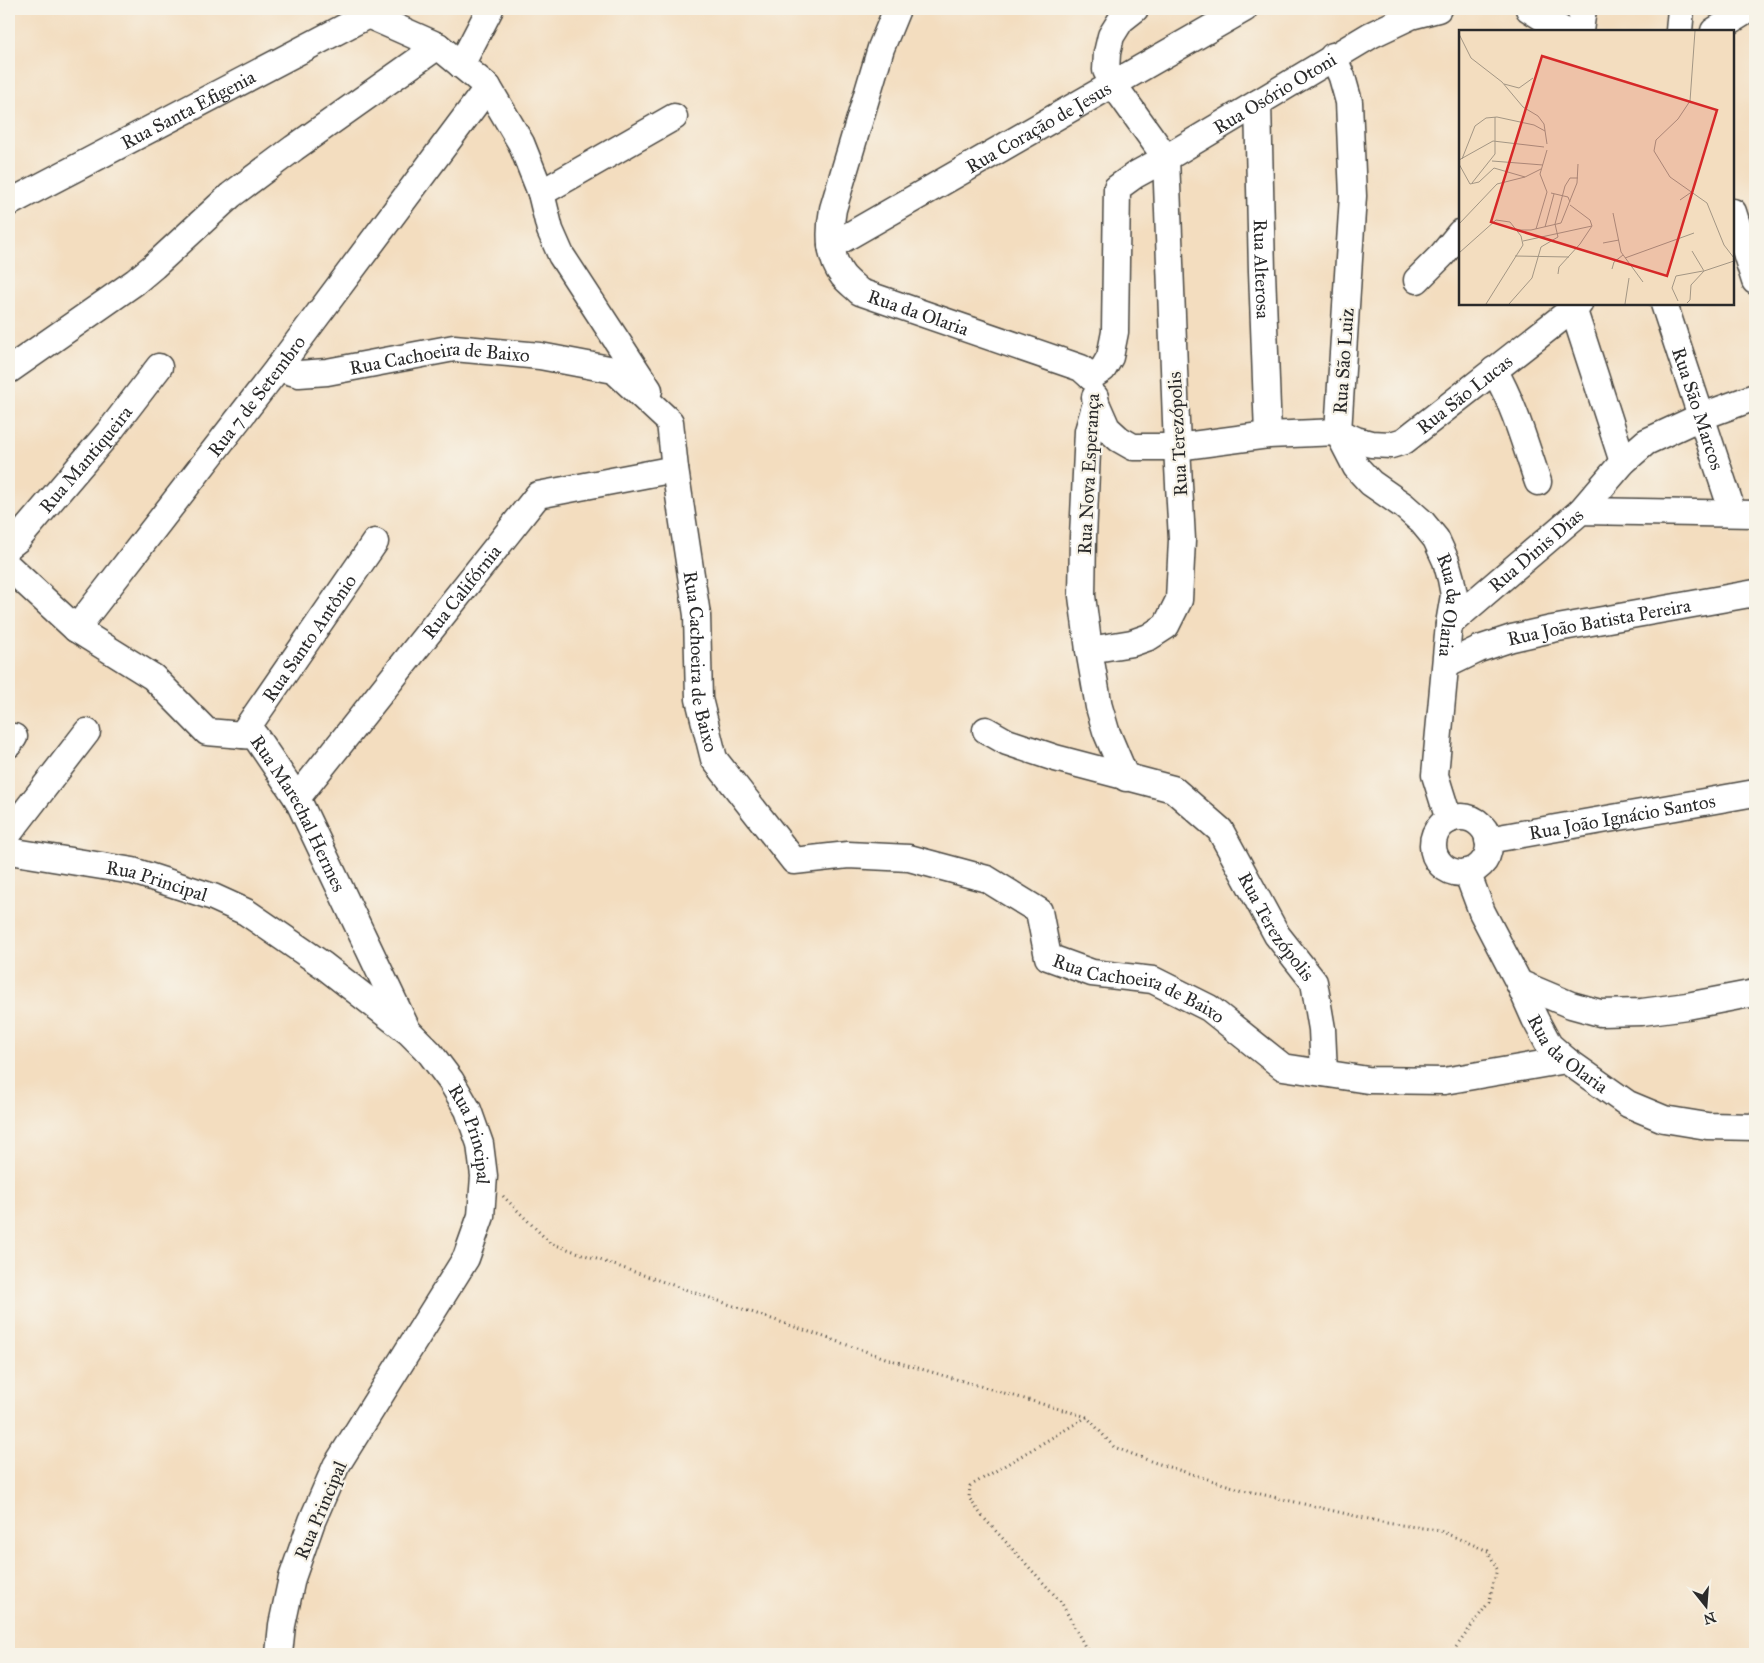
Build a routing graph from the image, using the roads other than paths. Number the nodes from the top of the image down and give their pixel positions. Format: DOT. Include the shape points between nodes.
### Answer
graph roads {
  1 [pos="490,9"];
  2 [pos="897,9"];
  3 [pos="1135,9"];
  4 [pos="1244,9"];
  5 [pos="1438,9"];
  6 [pos="1529,9"];
  7 [pos="1583,9"];
  8 [pos="1681,9"];
  9 [pos="1746,9"];
  10 [pos="364,12"];
  11 [pos="1562,30"];
  12 [pos="1580,30"];
  13 [pos="1679,30"];
  14 [pos="1716,30"];
  15 [pos="438,46"];
  16 [pos="1333,56"];
  17 [pos="461,65"];
  18 [pos="1114,84"];
  19 [pos="488,86"];
  20 [pos="1258,103"];
  21 [pos="674,118"];
  22 [pos="1166,158"];
  23 [pos="1117,188"];
  24 [pos="541,193"];
  25 [pos="9,203"];
  26 [pos="1734,215"];
  27 [pos="1459,234"];
  28 [pos="831,246"];
  29 [pos="1417,280"];
  30 [pos="1755,281"];
  31 [pos="1664,305"];
  32 [pos="1576,306"];
  33 [pos="159,367"];
  34 [pos="278,368"];
  35 [pos="9,370"];
  36 [pos="1494,370"];
  37 [pos="1091,377"];
  38 [pos="1755,397"];
  39 [pos="1096,403"];
  40 [pos="1700,417"];
  41 [pos="670,422"];
  42 [pos="1338,432"];
  43 [pos="1268,434"];
  44 [pos="1177,447"];
  45 [pos="1623,462"];
  46 [pos="676,468"];
  47 [pos="1538,482"];
  48 [pos="1581,511"];
  49 [pos="1744,513"];
  50 [pos="375,542"];
  51 [pos="9,546"];
  52 [pos="9,567"];
  53 [pos="1755,593"];
  54 [pos="1449,624"];
  55 [pos="76,628"];
  56 [pos="1089,650"];
  57 [pos="1446,665"];
  58 [pos="986,730"];
  59 [pos="87,732"];
  60 [pos="242,735"];
  61 [pos="1126,778"];
  62 [pos="1755,793"];
  63 [pos="297,798"];
  64 [pos="1449,820"];
  65 [pos="9,833"];
  66 [pos="1488,840"];
  67 [pos="9,851"];
  68 [pos="1467,872"];
  69 [pos="1519,983"];
  70 [pos="1755,993"];
  71 [pos="409,1032"];
  72 [pos="1566,1060"];
  73 [pos="1324,1073"];
  74 [pos="1755,1127"];
  75 [pos="279,1654"];
  1 -- 17 [label="street"];
  2 -- 28 [label="street, Rua da Olaria" via="881,48 833,209 829,229"];
  3 -- 18 [label="street" via="1121,20 1111,36 1106,70"];
  4 -- 18 [label="street, Rua Coração de Jesus"];
  5 -- 16 [label="street, Rua Osório Otoni" via="1411,16"];
  6 -- 11 [label="street"];
  7 -- 12 [label="street"];
  8 -- 13 [label="street"];
  9 -- 14 [label="street"];
  10 -- 15 [label="street"];
  10 -- 25 [label="street, Rua Santa Efigenia"];
  15 -- 17 [label="street"];
  15 -- 35 [label="street" via="232,195 135,282"];
  16 -- 20 [label="street, Rua Osório Otoni"];
  16 -- 42 [label="street, Rua São Luiz" via="1349,102 1353,196"];
  17 -- 19 [label="street"];
  18 -- 22 [label="street"];
  18 -- 28 [label="street, Rua Coração de Jesus"];
  19 -- 24 [label="street" via="521,143"];
  19 -- 34 [label="street, Rua 7 de Setembro"];
  20 -- 22 [label="street, Rua Osório Otoni"];
  20 -- 43 [label="street, Rua Alterosa"];
  21 -- 24 [label="street"];
  22 -- 23 [label="street, Rua Osório Otoni"];
  22 -- 44 [label="street, Rua Terezópolis"];
  23 -- 37 [label="street, Rua Nova Esperança" via="1115,332 1110,357 1103,369"];
  24 -- 41 [label="street" via="550,230 561,254"];
  26 -- 30 [label="street"];
  27 -- 29 [label="street"];
  28 -- 37 [label="street, Rua da Olaria" via="843,276 860,292 1081,368"];
  31 -- 40 [label="street, Rua São Marcos"];
  32 -- 36 [label="street, Rua São Lucas"];
  32 -- 45 [label="street"];
  33 -- 51 [label="street, Rua Mantiqueira" via="109,432"];
  34 -- 41 [label="street, Rua Cachoeira de Baixo" via="299,374 326,372 454,348 540,356 614,370"];
  34 -- 55 [label="street, Rua 7 de Setembro"];
  36 -- 42 [label="street, Rua São Lucas" via="1404,441 1391,446 1371,444"];
  36 -- 47 [label="street" via="1519,426"];
  37 -- 39 [label="street, Rua Nova Esperança"];
  38 -- 40 [label="street"];
  39 -- 44 [label="street, Rua São Luiz" via="1106,428 1118,439 1133,446"];
  39 -- 56 [label="street, Rua Nova Esperança" via="1088,431 1083,537 1082,596"];
  40 -- 45 [label="street" via="1646,442"];
  40 -- 49 [label="street, Rua São Marcos"];
  41 -- 46 [label="street, Rua Cachoeira de Baixo"];
  42 -- 43 [label="street, Rua São Luiz"];
  42 -- 54 [label="street, Rua da Olaria" via="1356,467 1371,483 1422,522 1436,539 1446,561 1454,595"];
  43 -- 44 [label="street, Rua São Luiz"];
  44 -- 56 [label="street, Rua Terezópolis" via="1182,540 1179,600 1166,626 1149,636 1132,643"];
  45 -- 48 [label="street"];
  46 -- 63 [label="street, Rua Califórnia" via="538,495"];
  46 -- 73 [label="street, Rua Cachoeira de Baixo" via="697,614 699,699 714,758 794,861 848,855 909,858 987,879 1039,911 1048,957 1092,973 1153,980 1209,1008 1283,1067"];
  48 -- 49 [label="street, Rua Dinis Dias"];
  48 -- 54 [label="street, Rua Dinis Dias"];
  50 -- 60 [label="street, Rua Santo Antônio"];
  52 -- 55 [label="street"];
  53 -- 57 [label="street, Rua João Batista Pereira" via="1552,629 1479,649"];
  54 -- 57 [label="street, Rua da Olaria"];
  55 -- 60 [label="street, Rua Marechal Hermes" via="153,677 207,732"];
  56 -- 61 [label="street, Rua Nova Esperança" via="1101,715"];
  57 -- 64 [label="street, Rua da Olaria" via="1435,775"];
  58 -- 61 [label="street, Rua Terezópolis" via="1007,742"];
  59 -- 65 [label="street"];
  60 -- 63 [label="street, Rua Marechal Hermes" via="255,736"];
  61 -- 73 [label="street, Rua Terezópolis" via="1174,789 1220,830 1277,935 1314,982 1322,1029"];
  62 -- 66 [label="street, Rua João Ignácio Santos"];
  63 -- 71 [label="street, Rua Marechal Hermes"];
  64 -- 66 [label="street" via="1474,820 1486,832"];
  64 -- 68 [label="street" via="1436,832 1433,850 1442,866 1449,871"];
  66 -- 68 [label="street" via="1489,848 1482,864"];
  67 -- 71 [label="street, Rua Principal" via="133,871 213,897 246,912 284,938"];
  68 -- 69 [label="street, Rua da Olaria" via="1482,912"];
  69 -- 70 [label="street" via="1571,1005 1600,1013 1651,1011"];
  69 -- 72 [label="street, Rua da Olaria" via="1549,1045"];
  71 -- 75 [label="street, Rua Principal" via="430,1053 468,1110 480,1144 484,1176 481,1216 466,1258 336,1466 292,1578"];
  72 -- 73 [label="street" via="1444,1081 1368,1080"];
  72 -- 74 [label="street, Rua da Olaria" via="1628,1104 1664,1119 1707,1126"];
}
